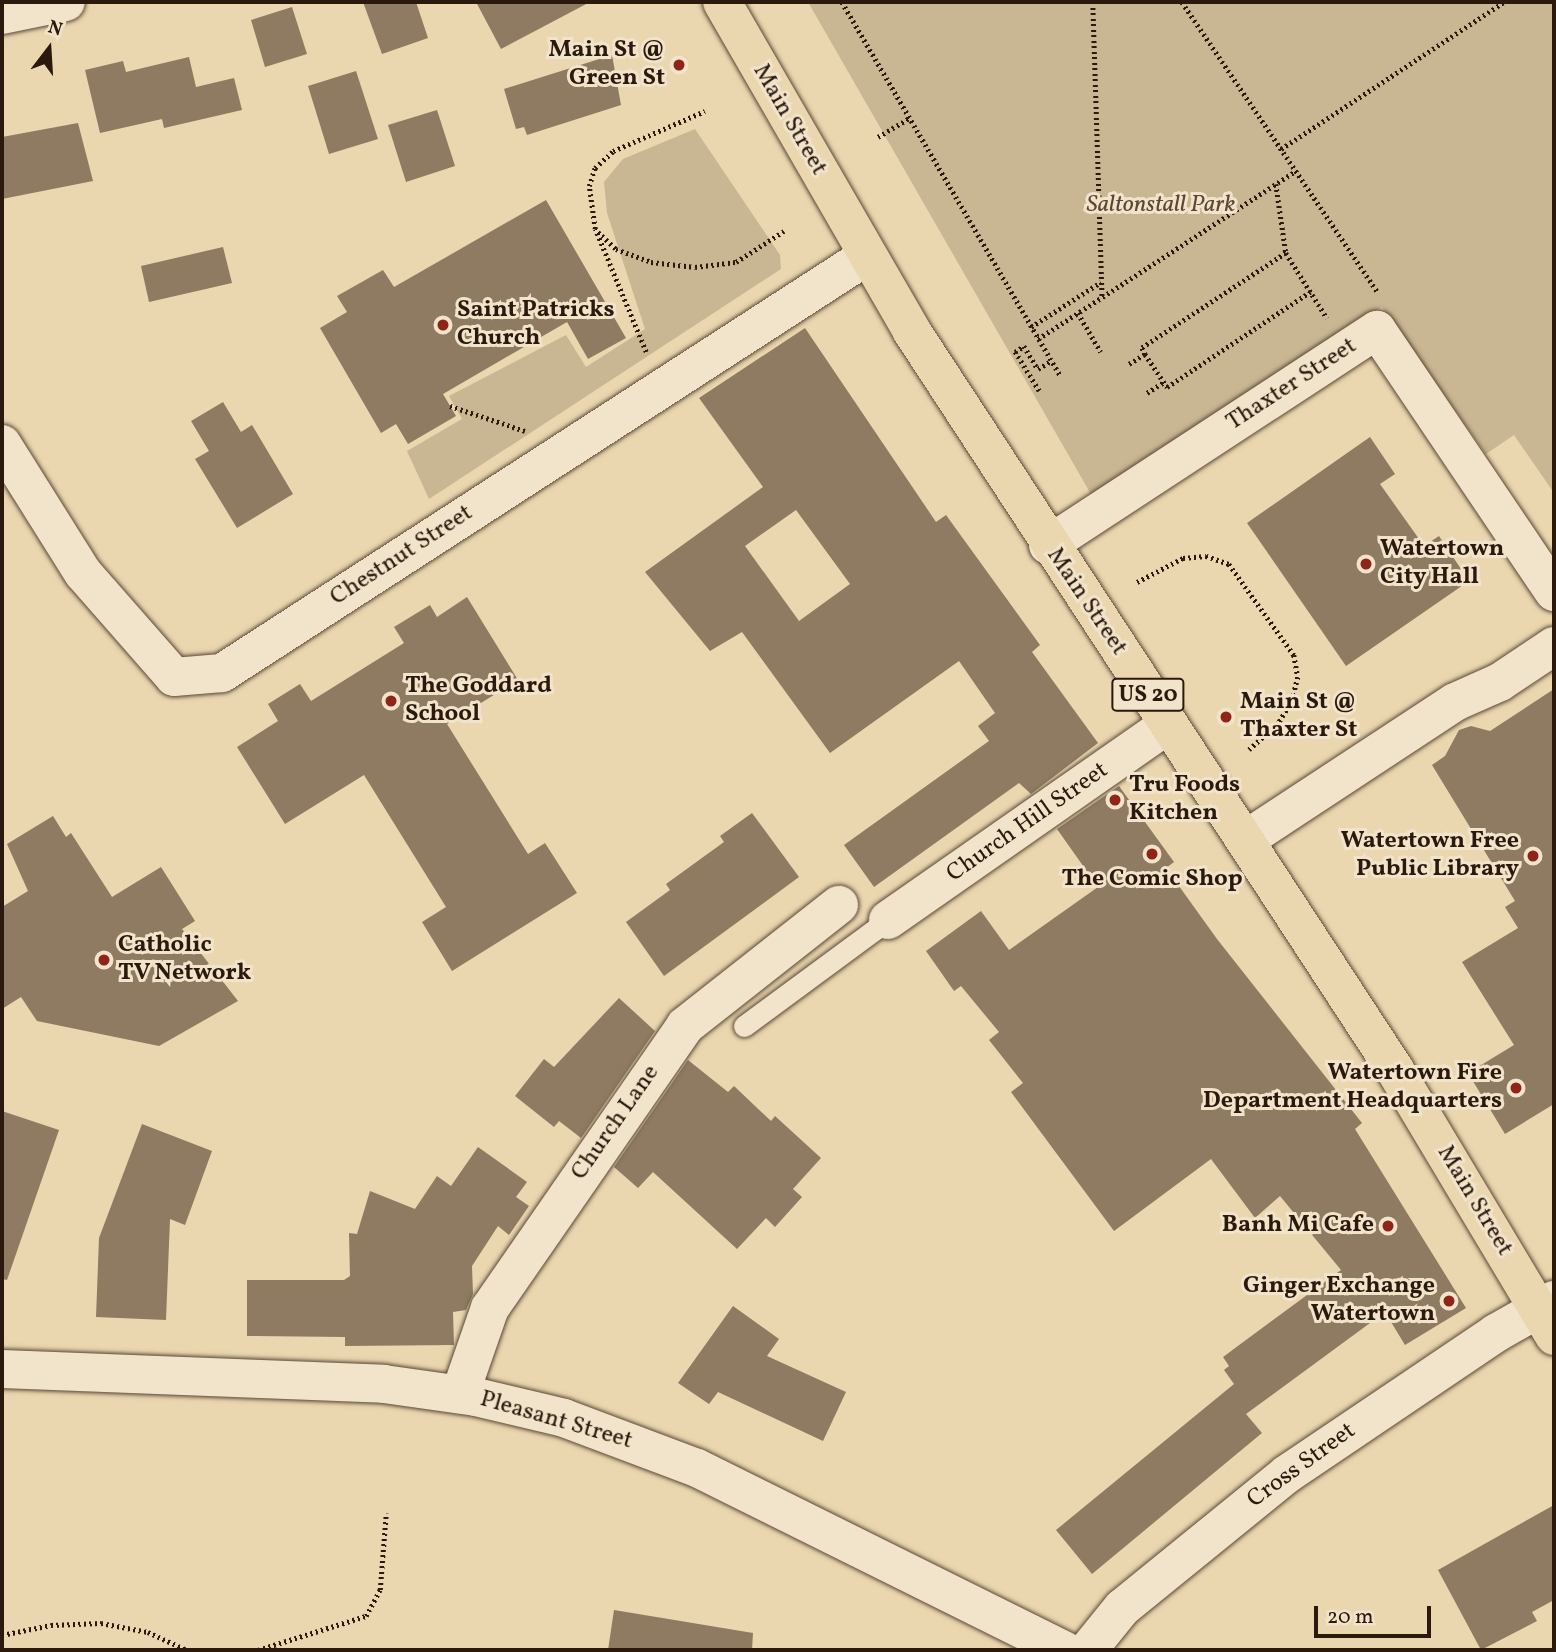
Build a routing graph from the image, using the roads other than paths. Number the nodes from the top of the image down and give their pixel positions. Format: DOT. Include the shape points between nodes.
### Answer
graph roads {
  1 [pos="66,2"];
  2 [pos="722,2"];
  3 [pos="2,15"];
  4 [pos="867,256"];
  5 [pos="2,444"];
  6 [pos="1048,545"];
  7 [pos="1554,593"];
  8 [pos="1554,646"];
  9 [pos="1168,725"];
  10 [pos="1245,840"];
  11 [pos="839,905"];
  12 [pos="888,920"];
  13 [pos="744,1026"];
  14 [pos="1549,1315"];
  15 [pos="2,1369"];
  16 [pos="460,1394"];
  17 [pos="1064,1650"];
  18 [pos="1088,1650"];
  1 -- 3 [label="street"];
  2 -- 4 [label="main road, Main Street / US 20"];
  4 -- 5 [label="street, Chestnut Street" via="222,673 174,677 83,573"];
  4 -- 6 [label="main road, Main Street / US 20"];
  6 -- 7 [label="street, Thaxter Street" via="1377,330"];
  6 -- 9 [label="main road, Main Street / US 20"];
  8 -- 10 [label="street" via="1500,682 1455,702"];
  9 -- 10 [label="main road, Main Street / US 20"];
  9 -- 12 [label="street, Church Hill Street"];
  10 -- 14 [label="main road, Main Street / US 20"];
  11 -- 16 [label="street, Church Lane" via="685,1026 490,1308 472,1348"];
  12 -- 13 [label="lane"];
  14 -- 18 [label="street, Cross Street" via="1287,1474 1122,1608"];
  15 -- 16 [label="street, Pleasant Street" via="302,1379"];
  16 -- 17 [label="street, Pleasant Street" via="589,1426 697,1468"];
}
